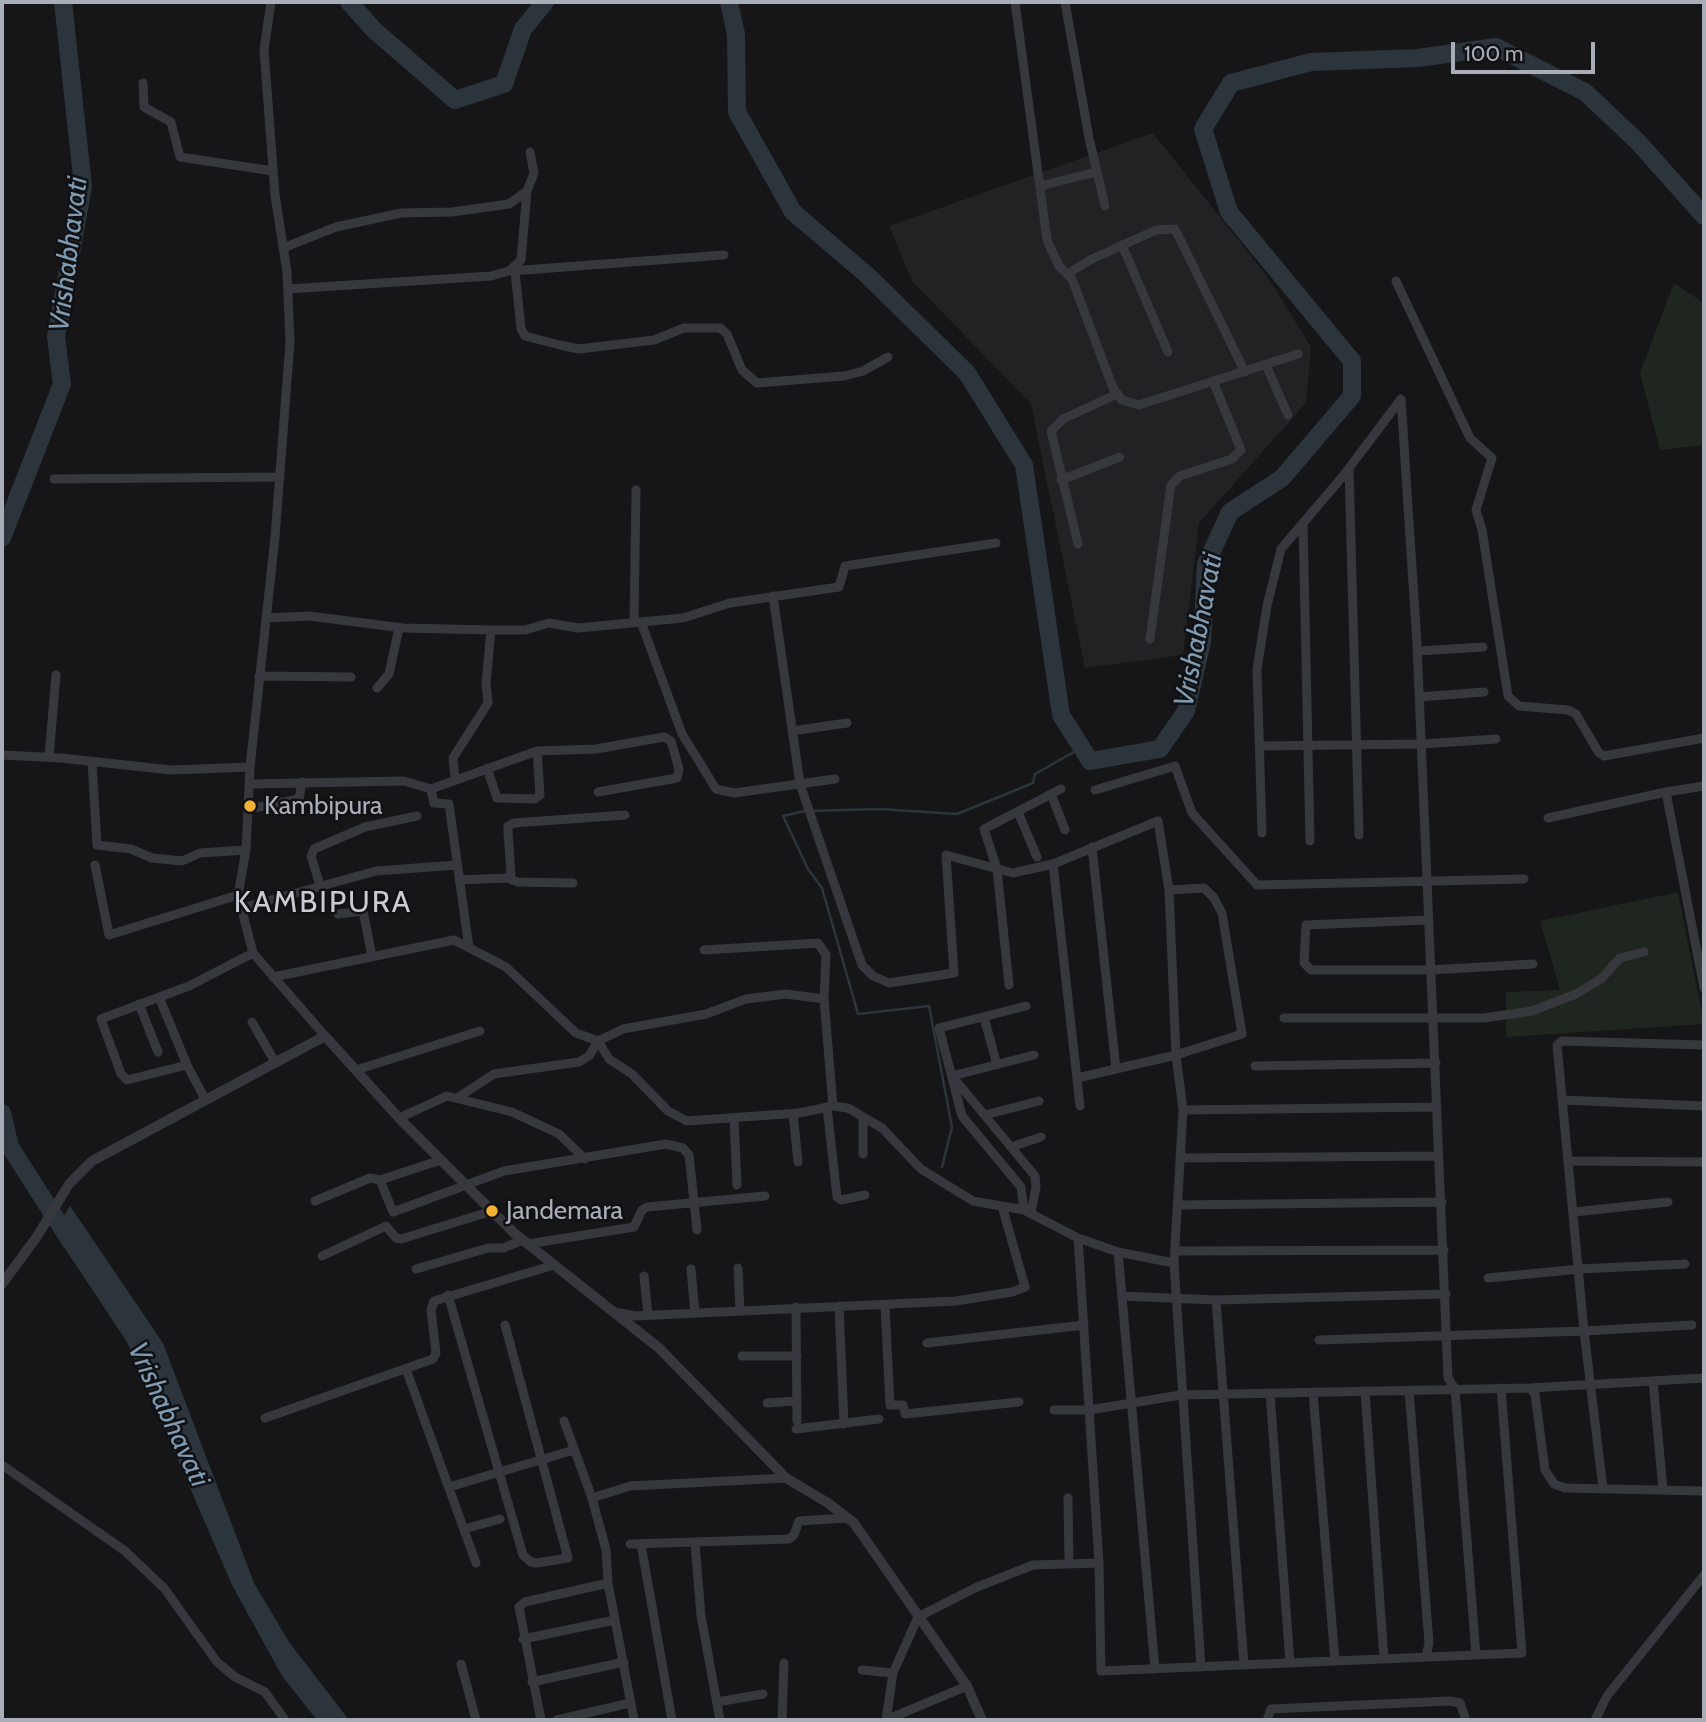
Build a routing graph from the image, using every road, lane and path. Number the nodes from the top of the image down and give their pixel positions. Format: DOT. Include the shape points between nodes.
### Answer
graph roads {
  1 [pos="271,2"];
  2 [pos="1015,2"];
  3 [pos="1065,2"];
  4 [pos="143,83"];
  5 [pos="530,152"];
  6 [pos="273,171"];
  7 [pos="1096,172"];
  8 [pos="1040,186"];
  9 [pos="527,191"];
  10 [pos="1105,206"];
  11 [pos="1122,245"];
  12 [pos="283,248"];
  13 [pos="724,255"];
  14 [pos="512,271"];
  15 [pos="1067,274"];
  16 [pos="1396,281"];
  17 [pos="288,289"];
  18 [pos="1168,352"];
  19 [pos="1298,354"];
  20 [pos="888,357"];
  21 [pos="1266,365"];
  22 [pos="1245,372"];
  23 [pos="1213,381"];
  24 [pos="1117,394"];
  25 [pos="1288,415"];
  26 [pos="1120,457"];
  27 [pos="1349,468"];
  28 [pos="280,477"];
  29 [pos="54,479"];
  30 [pos="1061,480"];
  31 [pos="636,489"];
  32 [pos="1303,523"];
  33 [pos="996,543"];
  34 [pos="1078,544"];
  35 [pos="774,596"];
  36 [pos="266,618"];
  37 [pos="638,622"];
  38 [pos="399,628"];
  39 [pos="491,631"];
  40 [pos="1150,639"];
  41 [pos="1483,647"];
  42 [pos="1417,651"];
  43 [pos="56,675"];
  44 [pos="259,676"];
  45 [pos="351,677"];
  46 [pos="377,688"];
  47 [pos="1483,692"];
  48 [pos="1419,697"];
  49 [pos="847,723"];
  50 [pos="792,731"];
  51 [pos="1704,738"];
  52 [pos="1496,739"];
  53 [pos="1357,744"];
  54 [pos="1421,744"];
  55 [pos="1260,746"];
  56 [pos="1308,746"];
  57 [pos="537,751"];
  58 [pos="2,755"];
  59 [pos="49,757"];
  60 [pos="92,761"];
  61 [pos="250,767"];
  62 [pos="487,768"];
  63 [pos="455,779"];
  64 [pos="835,779"];
  65 [pos="302,782"];
  66 [pos="249,784"];
  67 [pos="800,784"];
  68 [pos="1704,786"];
  69 [pos="431,789"];
  70 [pos="1061,789"];
  71 [pos="1095,790"];
  72 [pos="598,792"];
  73 [pos="1665,792"];
  74 [pos="1051,794"];
  75 [pos="249,809"];
  76 [pos="1018,812"];
  77 [pos="625,815"];
  78 [pos="417,816"];
  79 [pos="1548,818"];
  80 [pos="1065,830"];
  81 [pos="1262,833"];
  82 [pos="1359,835"];
  83 [pos="1310,841"];
  84 [pos="1092,847"];
  85 [pos="246,850"];
  86 [pos="1037,857"];
  87 [pos="1053,864"];
  88 [pos="95,865"];
  89 [pos="457,865"];
  90 [pos="998,869"];
  91 [pos="507,878"];
  92 [pos="1524,879"];
  93 [pos="459,880"];
  94 [pos="1425,880"];
  95 [pos="573,883"];
  96 [pos="320,885"];
  97 [pos="1168,890"];
  98 [pos="238,895"];
  99 [pos="242,908"];
  100 [pos="338,914"];
  101 [pos="1428,920"];
  102 [pos="469,948"];
  103 [pos="705,950"];
  104 [pos="1644,952"];
  105 [pos="253,953"];
  106 [pos="372,956"];
  107 [pos="1533,964"];
  108 [pos="1431,970"];
  109 [pos="273,977"];
  110 [pos="1009,985"];
  111 [pos="1704,988"];
  112 [pos="159,997"];
  113 [pos="824,999"];
  114 [pos="139,1004"];
  115 [pos="1026,1006"];
  116 [pos="984,1017"];
  117 [pos="1284,1018"];
  118 [pos="1434,1018"];
  119 [pos="252,1022"];
  120 [pos="480,1031"];
  121 [pos="325,1036"];
  122 [pos="598,1041"];
  123 [pos="1704,1045"];
  124 [pos="158,1052"];
  125 [pos="1034,1055"];
  126 [pos="1176,1055"];
  127 [pos="275,1062"];
  128 [pos="1436,1063"];
  129 [pos="187,1065"];
  130 [pos="997,1065"];
  131 [pos="1255,1066"];
  132 [pos="1116,1069"];
  133 [pos="356,1070"];
  134 [pos="952,1076"];
  135 [pos="1077,1078"];
  136 [pos="457,1098"];
  137 [pos="205,1099"];
  138 [pos="1563,1100"];
  139 [pos="1039,1101"];
  140 [pos="1080,1106"];
  141 [pos="1704,1106"];
  142 [pos="830,1107"];
  143 [pos="1437,1107"];
  144 [pos="1184,1110"];
  145 [pos="793,1114"];
  146 [pos="985,1115"];
  147 [pos="863,1117"];
  148 [pos="399,1118"];
  149 [pos="734,1119"];
  150 [pos="1041,1137"];
  151 [pos="1011,1147"];
  152 [pos="863,1154"];
  153 [pos="1437,1156"];
  154 [pos="1180,1158"];
  155 [pos="585,1159"];
  156 [pos="440,1160"];
  157 [pos="1570,1161"];
  158 [pos="798,1162"];
  159 [pos="1704,1163"];
  160 [pos="380,1180"];
  161 [pos="466,1185"];
  162 [pos="737,1185"];
  163 [pos="865,1195"];
  164 [pos="765,1196"];
  165 [pos="694,1200"];
  166 [pos="315,1201"];
  167 [pos="1442,1202"];
  168 [pos="1668,1202"];
  169 [pos="1177,1205"];
  170 [pos="1002,1206"];
  171 [pos="492,1211"];
  172 [pos="1028,1212"];
  173 [pos="1574,1212"];
  174 [pos="697,1230"];
  175 [pos="1078,1238"];
  176 [pos="525,1242"];
  177 [pos="1444,1250"];
  178 [pos="1176,1251"];
  179 [pos="1118,1252"];
  180 [pos="323,1256"];
  181 [pos="1174,1263"];
  182 [pos="1685,1264"];
  183 [pos="554,1265"];
  184 [pos="738,1268"];
  185 [pos="416,1269"];
  186 [pos="691,1269"];
  187 [pos="1580,1269"];
  188 [pos="644,1276"];
  189 [pos="1488,1278"];
  190 [pos="2,1284"];
  191 [pos="1446,1294"];
  192 [pos="448,1295"];
  193 [pos="1122,1296"];
  194 [pos="1177,1299"];
  195 [pos="1216,1300"];
  196 [pos="885,1305"];
  197 [pos="839,1306"];
  198 [pos="796,1307"];
  199 [pos="740,1310"];
  200 [pos="614,1312"];
  201 [pos="695,1313"];
  202 [pos="648,1315"];
  203 [pos="505,1325"];
  204 [pos="1084,1325"];
  205 [pos="1692,1325"];
  206 [pos="1584,1331"];
  207 [pos="1447,1338"];
  208 [pos="1319,1340"];
  209 [pos="927,1343"];
  210 [pos="742,1356"];
  211 [pos="797,1356"];
  212 [pos="406,1369"];
  213 [pos="1704,1378"];
  214 [pos="1653,1381"];
  215 [pos="1590,1384"];
  216 [pos="1501,1388"];
  217 [pos="1530,1388"];
  218 [pos="1455,1389"];
  219 [pos="1409,1390"];
  220 [pos="1365,1391"];
  221 [pos="1313,1392"];
  222 [pos="1270,1393"];
  223 [pos="1224,1394"];
  224 [pos="1181,1395"];
  225 [pos="797,1401"];
  226 [pos="1131,1401"];
  227 [pos="767,1402"];
  228 [pos="1019,1402"];
  229 [pos="1054,1410"];
  230 [pos="1089,1410"];
  231 [pos="265,1418"];
  232 [pos="879,1419"];
  233 [pos="564,1421"];
  234 [pos="844,1424"];
  235 [pos="574,1450"];
  236 [pos="542,1461"];
  237 [pos="2,1465"];
  238 [pos="499,1474"];
  239 [pos="786,1478"];
  240 [pos="449,1487"];
  241 [pos="1603,1489"];
  242 [pos="1663,1490"];
  243 [pos="1704,1491"];
  244 [pos="592,1498"];
  245 [pos="1068,1498"];
  246 [pos="500,1518"];
  247 [pos="847,1518"];
  248 [pos="464,1529"];
  249 [pos="695,1543"];
  250 [pos="630,1544"];
  251 [pos="641,1544"];
  252 [pos="477,1563"];
  253 [pos="1099,1563"];
  254 [pos="1069,1564"];
  255 [pos="1704,1575"];
  256 [pos="608,1583"];
  257 [pos="1693,1589"];
  258 [pos="1704,1589"];
  259 [pos="918,1617"];
  260 [pos="615,1620"];
  261 [pos="523,1639"];
  262 [pos="1476,1655"];
  263 [pos="1426,1657"];
  264 [pos="1384,1659"];
  265 [pos="1335,1661"];
  266 [pos="624,1662"];
  267 [pos="784,1663"];
  268 [pos="1290,1663"];
  269 [pos="461,1664"];
  270 [pos="1244,1665"];
  271 [pos="1201,1667"];
  272 [pos="1155,1669"];
  273 [pos="862,1670"];
  274 [pos="893,1673"];
  275 [pos="532,1682"];
  276 [pos="967,1686"];
  277 [pos="763,1694"];
  278 [pos="717,1702"];
  279 [pos="630,1703"];
  280 [pos="285,1720"];
  281 [pos="476,1720"];
  282 [pos="541,1720"];
  283 [pos="557,1720"];
  284 [pos="634,1720"];
  285 [pos="672,1720"];
  286 [pos="720,1720"];
  287 [pos="782,1720"];
  288 [pos="886,1720"];
  289 [pos="982,1720"];
  290 [pos="1267,1720"];
  291 [pos="1466,1720"];
  292 [pos="1595,1720"];
  1 -- 6 [label="street" via="264,50"];
  2 -- 8 [label="street"];
  3 -- 7 [label="street"];
  4 -- 6 [label="street" via="144,107 171,122 180,157"];
  5 -- 9 [label="street" via="534,173"];
  6 -- 12 [label="street"];
  7 -- 8 [label="street"];
  7 -- 10 [label="street"];
  8 -- 15 [label="street" via="1047,240"];
  9 -- 12 [label="street" via="509,204 401,213 336,227"];
  9 -- 14 [label="street" via="521,260"];
  11 -- 15 [label="street"];
  11 -- 18 [label="street"];
  11 -- 22 [label="street" via="1156,230 1175,229"];
  12 -- 17 [label="street"];
  13 -- 14 [label="street"];
  14 -- 17 [label="street"];
  14 -- 20 [label="street" via="525,336 560,345 579,348 654,340 684,328 720,328 733,343 742,370 757,383 844,376"];
  15 -- 24 [label="street"];
  16 -- 51 [label="street" via="1470,438 1492,458 1476,510 1508,696 1519,706 1576,714 1604,756"];
  17 -- 28 [label="street" via="290,342"];
  19 -- 21 [label="street"];
  21 -- 22 [label="street"];
  21 -- 25 [label="street"];
  22 -- 23 [label="street"];
  23 -- 24 [label="street" via="1139,405"];
  23 -- 40 [label="street" via="1241,450 1232,459 1180,475 1171,485"];
  24 -- 30 [label="street" via="1063,419 1051,431"];
  26 -- 30 [label="street"];
  27 -- 32 [label="street"];
  27 -- 42 [label="street" via="1401,399"];
  27 -- 53 [label="street"];
  28 -- 29 [label="street"];
  28 -- 36 [label="street"];
  30 -- 34 [label="street"];
  31 -- 37 [label="street"];
  32 -- 55 [label="street" via="1281,549 1267,606 1257,669"];
  32 -- 56 [label="street"];
  33 -- 35 [label="street" via="845,566 840,587"];
  35 -- 37 [label="street" via="726,603 683,618"];
  35 -- 50 [label="street"];
  36 -- 38 [label="street" via="309,617"];
  36 -- 44 [label="street"];
  37 -- 39 [label="street" via="578,628 549,623 527,630"];
  37 -- 67 [label="street" via="682,734 716,789 734,793"];
  38 -- 39 [label="street"];
  38 -- 46 [label="street" via="389,674"];
  39 -- 63 [label="street" via="488,703 455,753"];
  41 -- 42 [label="street"];
  42 -- 48 [label="street"];
  43 -- 59 [label="street"];
  44 -- 45 [label="street"];
  44 -- 61 [label="street"];
  47 -- 48 [label="street"];
  48 -- 54 [label="street"];
  49 -- 50 [label="street"];
  50 -- 67 [label="street"];
  52 -- 54 [label="street"];
  53 -- 54 [label="street"];
  53 -- 56 [label="street"];
  53 -- 82 [label="street"];
  54 -- 94 [label="street"];
  55 -- 56 [label="street"];
  55 -- 81 [label="street"];
  56 -- 83 [label="street"];
  57 -- 62 [label="street"];
  57 -- 62 [label="street" via="540,795 535,799 497,798"];
  57 -- 72 [label="street" via="596,749 664,737 671,741 677,778"];
  58 -- 59 [label="street"];
  59 -- 60 [label="street"];
  60 -- 61 [label="street" via="171,770"];
  60 -- 85 [label="street" via="97,845 182,861 200,853"];
  61 -- 66 [label="street"];
  62 -- 63 [label="street"];
  63 -- 69 [label="street"];
  64 -- 67 [label="street"];
  65 -- 66 [label="street"];
  65 -- 69 [label="street" via="404,781"];
  65 -- 75 [label="street" via="299,799"];
  66 -- 75 [label="street"];
  67 -- 90 [label="street" via="862,965 873,976 890,983 954,973 946,855"];
  68 -- 73 [label="street"];
  69 -- 89 [label="street" via="433,803 448,804"];
  70 -- 74 [label="street"];
  71 -- 94 [label="street" via="1175,766 1192,813 1257,885"];
  73 -- 79 [label="street"];
  73 -- 111 [label="street"];
  74 -- 76 [label="street"];
  74 -- 80 [label="street"];
  75 -- 85 [label="street"];
  76 -- 86 [label="street"];
  76 -- 90 [label="street" via="984,829"];
  77 -- 91 [label="street" via="514,823 508,832 512,874"];
  78 -- 96 [label="street" via="365,827 314,849 311,856"];
  84 -- 87 [label="street"];
  84 -- 97 [label="street" via="1160,822"];
  84 -- 132 [label="street"];
  85 -- 98 [label="street"];
  87 -- 90 [label="street" via="1013,873"];
  87 -- 135 [label="street"];
  88 -- 98 [label="street" via="109,935"];
  89 -- 93 [label="street"];
  89 -- 96 [label="street" via="376,871"];
  90 -- 110 [label="street"];
  91 -- 93 [label="street"];
  91 -- 95 [label="street" via="518,883"];
  92 -- 94 [label="street"];
  93 -- 102 [label="street"];
  94 -- 101 [label="street"];
  96 -- 99 [label="street"];
  97 -- 126 [label="street"];
  97 -- 126 [label="street" via="1204,888 1218,906 1242,1034"];
  98 -- 99 [label="street"];
  99 -- 105 [label="street"];
  100 -- 106 [label="street" via="363,911"];
  101 -- 108 [label="street"];
  101 -- 108 [label="street" via="1307,925 1304,962 1311,970"];
  102 -- 106 [label="street" via="454,940"];
  102 -- 122 [label="street" via="506,967 576,1032"];
  103 -- 113 [label="street" via="818,943 826,955"];
  104 -- 118 [label="street" via="1620,958 1601,979 1532,1011 1484,1018"];
  105 -- 109 [label="street"];
  105 -- 112 [label="street"];
  106 -- 109 [label="street"];
  107 -- 108 [label="street"];
  108 -- 118 [label="street"];
  109 -- 121 [label="street"];
  112 -- 114 [label="street"];
  112 -- 129 [label="street"];
  113 -- 122 [label="street" via="780,994 746,999 706,1014 622,1029"];
  113 -- 142 [label="street"];
  114 -- 124 [label="street"];
  114 -- 129 [label="street" via="100,1019 124,1078"];
  115 -- 116 [label="street"];
  116 -- 130 [label="street"];
  116 -- 134 [label="street" via="939,1028"];
  117 -- 118 [label="street"];
  118 -- 128 [label="street"];
  119 -- 127 [label="street"];
  120 -- 133 [label="street"];
  121 -- 127 [label="street"];
  121 -- 133 [label="street"];
  122 -- 136 [label="street" via="579,1062 494,1074"];
  122 -- 149 [label="street" via="610,1059 632,1074 668,1111 687,1121"];
  123 -- 138 [label="street" via="1562,1041 1558,1045"];
  125 -- 130 [label="street"];
  126 -- 132 [label="street"];
  126 -- 144 [label="street"];
  127 -- 137 [label="street"];
  128 -- 131 [label="street"];
  128 -- 143 [label="street"];
  129 -- 137 [label="street"];
  130 -- 134 [label="street"];
  132 -- 135 [label="street"];
  133 -- 148 [label="street"];
  134 -- 146 [label="street"];
  134 -- 172 [label="street" via="961,1116 1021,1187"];
  135 -- 140 [label="street"];
  136 -- 148 [label="street" via="440,1097"];
  136 -- 155 [label="street" via="523,1117 559,1134"];
  137 -- 190 [label="street" via="92,1161 69,1184"];
  138 -- 141 [label="street"];
  138 -- 157 [label="street"];
  139 -- 146 [label="street"];
  142 -- 145 [label="street"];
  142 -- 147 [label="street" via="848,1108"];
  142 -- 163 [label="street" via="837,1197"];
  143 -- 144 [label="street"];
  143 -- 153 [label="street"];
  144 -- 154 [label="street"];
  145 -- 149 [label="street"];
  145 -- 158 [label="street"];
  146 -- 151 [label="street"];
  147 -- 152 [label="street"];
  147 -- 170 [label="street" via="882,1128 921,1168 973,1201"];
  148 -- 156 [label="street"];
  149 -- 162 [label="street"];
  150 -- 151 [label="street"];
  151 -- 172 [label="street" via="1035,1177"];
  153 -- 154 [label="street"];
  153 -- 167 [label="street"];
  154 -- 169 [label="street"];
  155 -- 161 [label="street" via="504,1171"];
  155 -- 165 [label="street" via="666,1144 683,1148"];
  156 -- 160 [label="street"];
  156 -- 161 [label="street"];
  157 -- 159 [label="street"];
  157 -- 173 [label="street"];
  160 -- 161 [label="street" via="394,1213"];
  160 -- 166 [label="street" via="370,1178"];
  161 -- 171 [label="street"];
  164 -- 165 [label="street"];
  165 -- 174 [label="street"];
  165 -- 176 [label="street" via="644,1208 634,1227"];
  167 -- 169 [label="street"];
  167 -- 177 [label="street"];
  168 -- 173 [label="street"];
  169 -- 178 [label="street"];
  170 -- 172 [label="street"];
  170 -- 196 [label="street" via="1025,1287 956,1301"];
  171 -- 176 [label="street"];
  171 -- 180 [label="street" via="401,1239 386,1226"];
  172 -- 175 [label="street"];
  173 -- 187 [label="street"];
  175 -- 179 [label="street"];
  175 -- 204 [label="street"];
  176 -- 183 [label="street"];
  176 -- 185 [label="street"];
  177 -- 178 [label="street"];
  177 -- 191 [label="street"];
  178 -- 181 [label="street"];
  179 -- 181 [label="street"];
  179 -- 193 [label="street"];
  181 -- 194 [label="street"];
  182 -- 187 [label="street"];
  183 -- 192 [label="street"];
  183 -- 200 [label="street"];
  184 -- 199 [label="street"];
  186 -- 201 [label="street"];
  187 -- 189 [label="street"];
  187 -- 206 [label="street"];
  188 -- 202 [label="street"];
  191 -- 195 [label="street"];
  191 -- 207 [label="street"];
  192 -- 212 [label="street" via="433,1303 433,1359"];
  192 -- 238 [label="street"];
  193 -- 194 [label="street"];
  193 -- 226 [label="street"];
  194 -- 195 [label="street"];
  194 -- 224 [label="street"];
  195 -- 223 [label="street"];
  196 -- 197 [label="street"];
  196 -- 228 [label="street" via="890,1405 903,1405 905,1414"];
  197 -- 198 [label="street"];
  197 -- 234 [label="street"];
  198 -- 199 [label="street"];
  198 -- 211 [label="street"];
  199 -- 201 [label="street"];
  200 -- 202 [label="street"];
  200 -- 239 [label="street" via="659,1348"];
  201 -- 202 [label="street"];
  203 -- 236 [label="street"];
  204 -- 209 [label="street"];
  204 -- 230 [label="street"];
  205 -- 206 [label="street"];
  206 -- 207 [label="street"];
  206 -- 215 [label="street"];
  207 -- 208 [label="street"];
  207 -- 218 [label="street" via="1448,1378"];
  210 -- 211 [label="street"];
  211 -- 225 [label="street"];
  212 -- 231 [label="street"];
  212 -- 240 [label="street"];
  213 -- 214 [label="street"];
  214 -- 215 [label="street"];
  214 -- 242 [label="street"];
  215 -- 217 [label="street"];
  215 -- 241 [label="street"];
  216 -- 217 [label="street"];
  216 -- 218 [label="street"];
  216 -- 262 [label="street" via="1522,1653"];
  217 -- 241 [label="street" via="1535,1394 1548,1478 1565,1488"];
  218 -- 219 [label="street"];
  218 -- 262 [label="street"];
  219 -- 220 [label="street"];
  219 -- 263 [label="street" via="1429,1643"];
  220 -- 221 [label="street"];
  220 -- 264 [label="street"];
  221 -- 222 [label="street"];
  221 -- 265 [label="street"];
  222 -- 223 [label="street"];
  222 -- 268 [label="street"];
  223 -- 224 [label="street"];
  223 -- 270 [label="street"];
  224 -- 226 [label="street"];
  224 -- 271 [label="street"];
  225 -- 227 [label="street"];
  225 -- 234 [label="street" via="797,1425"];
  226 -- 230 [label="street"];
  226 -- 272 [label="street"];
  229 -- 230 [label="street"];
  230 -- 253 [label="street"];
  232 -- 234 [label="street"];
  233 -- 235 [label="street"];
  235 -- 236 [label="street"];
  235 -- 244 [label="street"];
  236 -- 238 [label="street"];
  236 -- 238 [label="street" via="568,1558 537,1563 526,1560"];
  237 -- 280 [label="street" via="75,1514 150,1574 220,1665 265,1692"];
  238 -- 240 [label="street"];
  239 -- 244 [label="street" via="631,1486"];
  239 -- 247 [label="street"];
  240 -- 248 [label="street"];
  241 -- 242 [label="street"];
  242 -- 243 [label="street"];
  244 -- 256 [label="street" via="606,1550"];
  245 -- 254 [label="street"];
  246 -- 248 [label="street"];
  247 -- 249 [label="street" via="799,1521 789,1539"];
  247 -- 259 [label="street"];
  248 -- 252 [label="street"];
  249 -- 251 [label="street"];
  249 -- 278 [label="street" via="701,1616"];
  250 -- 251 [label="street"];
  251 -- 285 [label="street"];
  253 -- 254 [label="street"];
  253 -- 272 [label="street" via="1101,1671"];
  254 -- 259 [label="street" via="1033,1565"];
  255 -- 257 [label="street"];
  256 -- 260 [label="street"];
  256 -- 261 [label="street" via="521,1604"];
  257 -- 258 [label="street"];
  257 -- 292 [label="street" via="1607,1696"];
  259 -- 274 [label="street"];
  259 -- 276 [label="street"];
  260 -- 261 [label="street"];
  260 -- 266 [label="street"];
  261 -- 275 [label="street"];
  262 -- 263 [label="street"];
  263 -- 264 [label="street"];
  264 -- 265 [label="street"];
  265 -- 268 [label="street"];
  266 -- 275 [label="street"];
  266 -- 279 [label="street"];
  267 -- 287 [label="street"];
  268 -- 270 [label="street"];
  269 -- 281 [label="street"];
  270 -- 271 [label="street"];
  271 -- 272 [label="street"];
  273 -- 274 [label="street"];
  274 -- 288 [label="street"];
  275 -- 282 [label="street"];
  276 -- 288 [label="street"];
  276 -- 289 [label="street"];
  277 -- 278 [label="street"];
  278 -- 286 [label="street"];
  279 -- 283 [label="street"];
  279 -- 284 [label="street"];
  290 -- 291 [label="street" via="1271,1709 1450,1701 1460,1703"];
}
